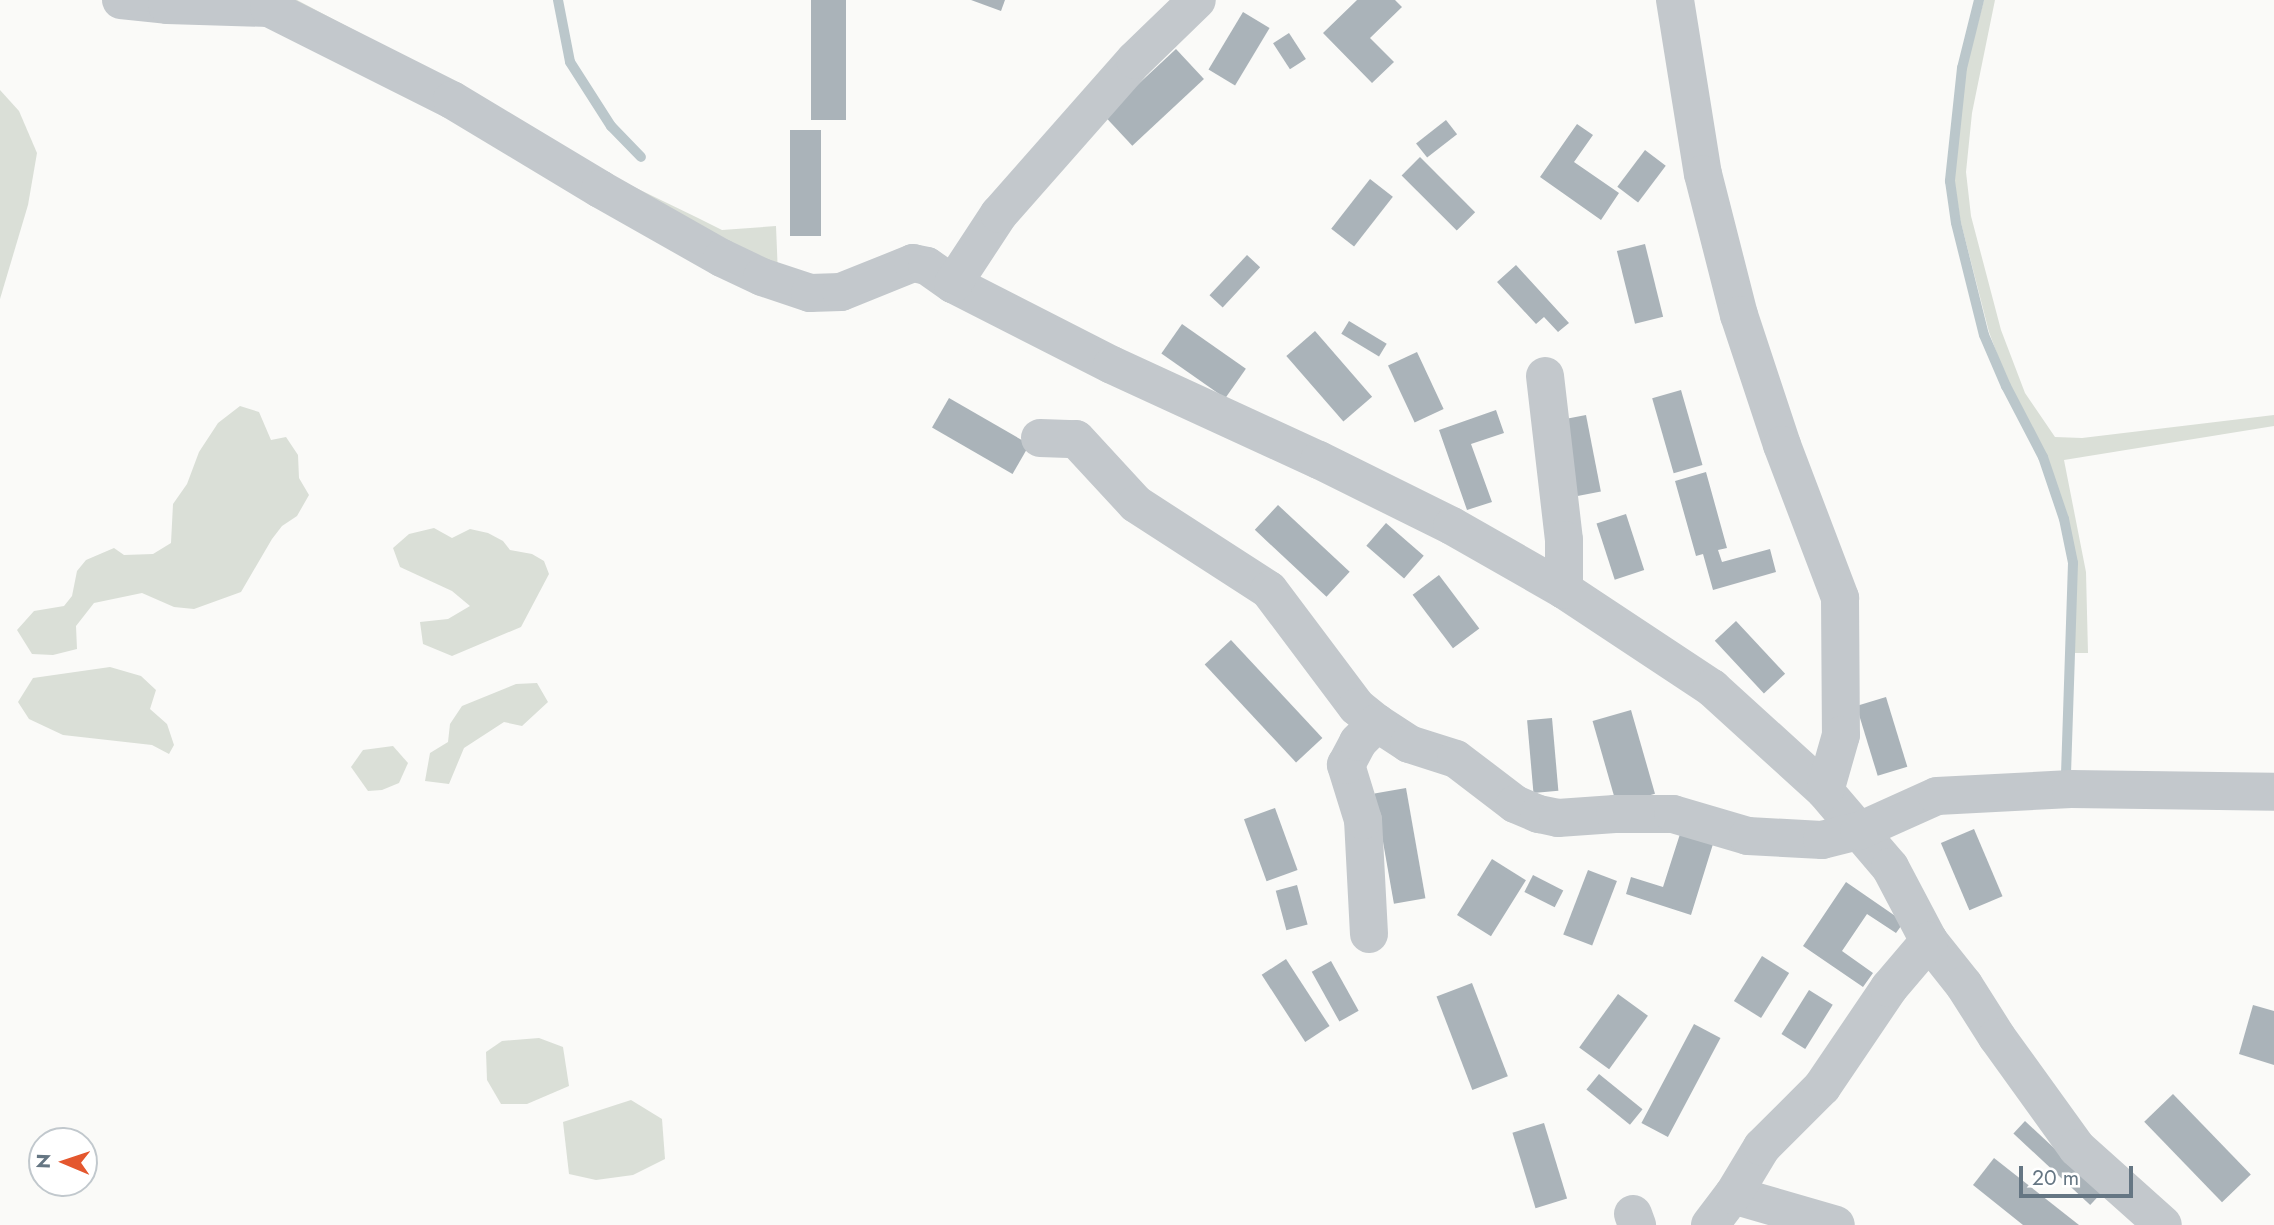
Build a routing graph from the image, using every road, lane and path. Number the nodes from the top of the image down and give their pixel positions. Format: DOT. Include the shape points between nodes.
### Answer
graph roads {
  1 [pos="121,0"];
  2 [pos="1197,0"];
  3 [pos="1675,0"];
  4 [pos="953,284"];
  5 [pos="1545,376"];
  6 [pos="1040,438"];
  7 [pos="1564,590"];
  8 [pos="1377,723"];
  9 [pos="1825,791"];
  10 [pos="2274,792"];
  11 [pos="1859,831"];
  12 [pos="1369,934"];
  13 [pos="1929,941"];
  14 [pos="1733,1195"];
  15 [pos="1710,1225"];
  16 [pos="1836,1225"];
  17 [pos="2163,1225"];
  1 -- 4 [label="street" via="270,8 452,100 600,189 762,277 810,293 841,292 913,263 927,266"];
  2 -- 4 [label="street" via="1135,60 999,214"];
  3 -- 9 [label="street" via="1703,174 1739,315 1840,598 1841,735"];
  4 -- 7 [label="street" via="1111,365 1452,526"];
  5 -- 7 [label="street" via="1564,540"];
  6 -- 8 [label="street" via="1076,439 1136,504 1269,590 1357,707"];
  7 -- 9 [label="street" via="1712,688"];
  8 -- 11 [label="street" via="1409,744 1456,759 1515,804 1539,814 1558,818 1673,814 1748,835 1788,839 1822,840"];
  8 -- 12 [label="street" via="1358,742 1346,765 1363,820"];
  9 -- 11 [label="street"];
  10 -- 11 [label="street" via="2071,789 1937,796"];
  11 -- 13 [label="street" via="1890,867"];
  13 -- 14 [label="street" via="1889,988 1822,1087 1762,1147"];
  13 -- 17 [label="street" via="2077,1148"];
  14 -- 15 [label="street"];
  14 -- 16 [label="street"];
}
